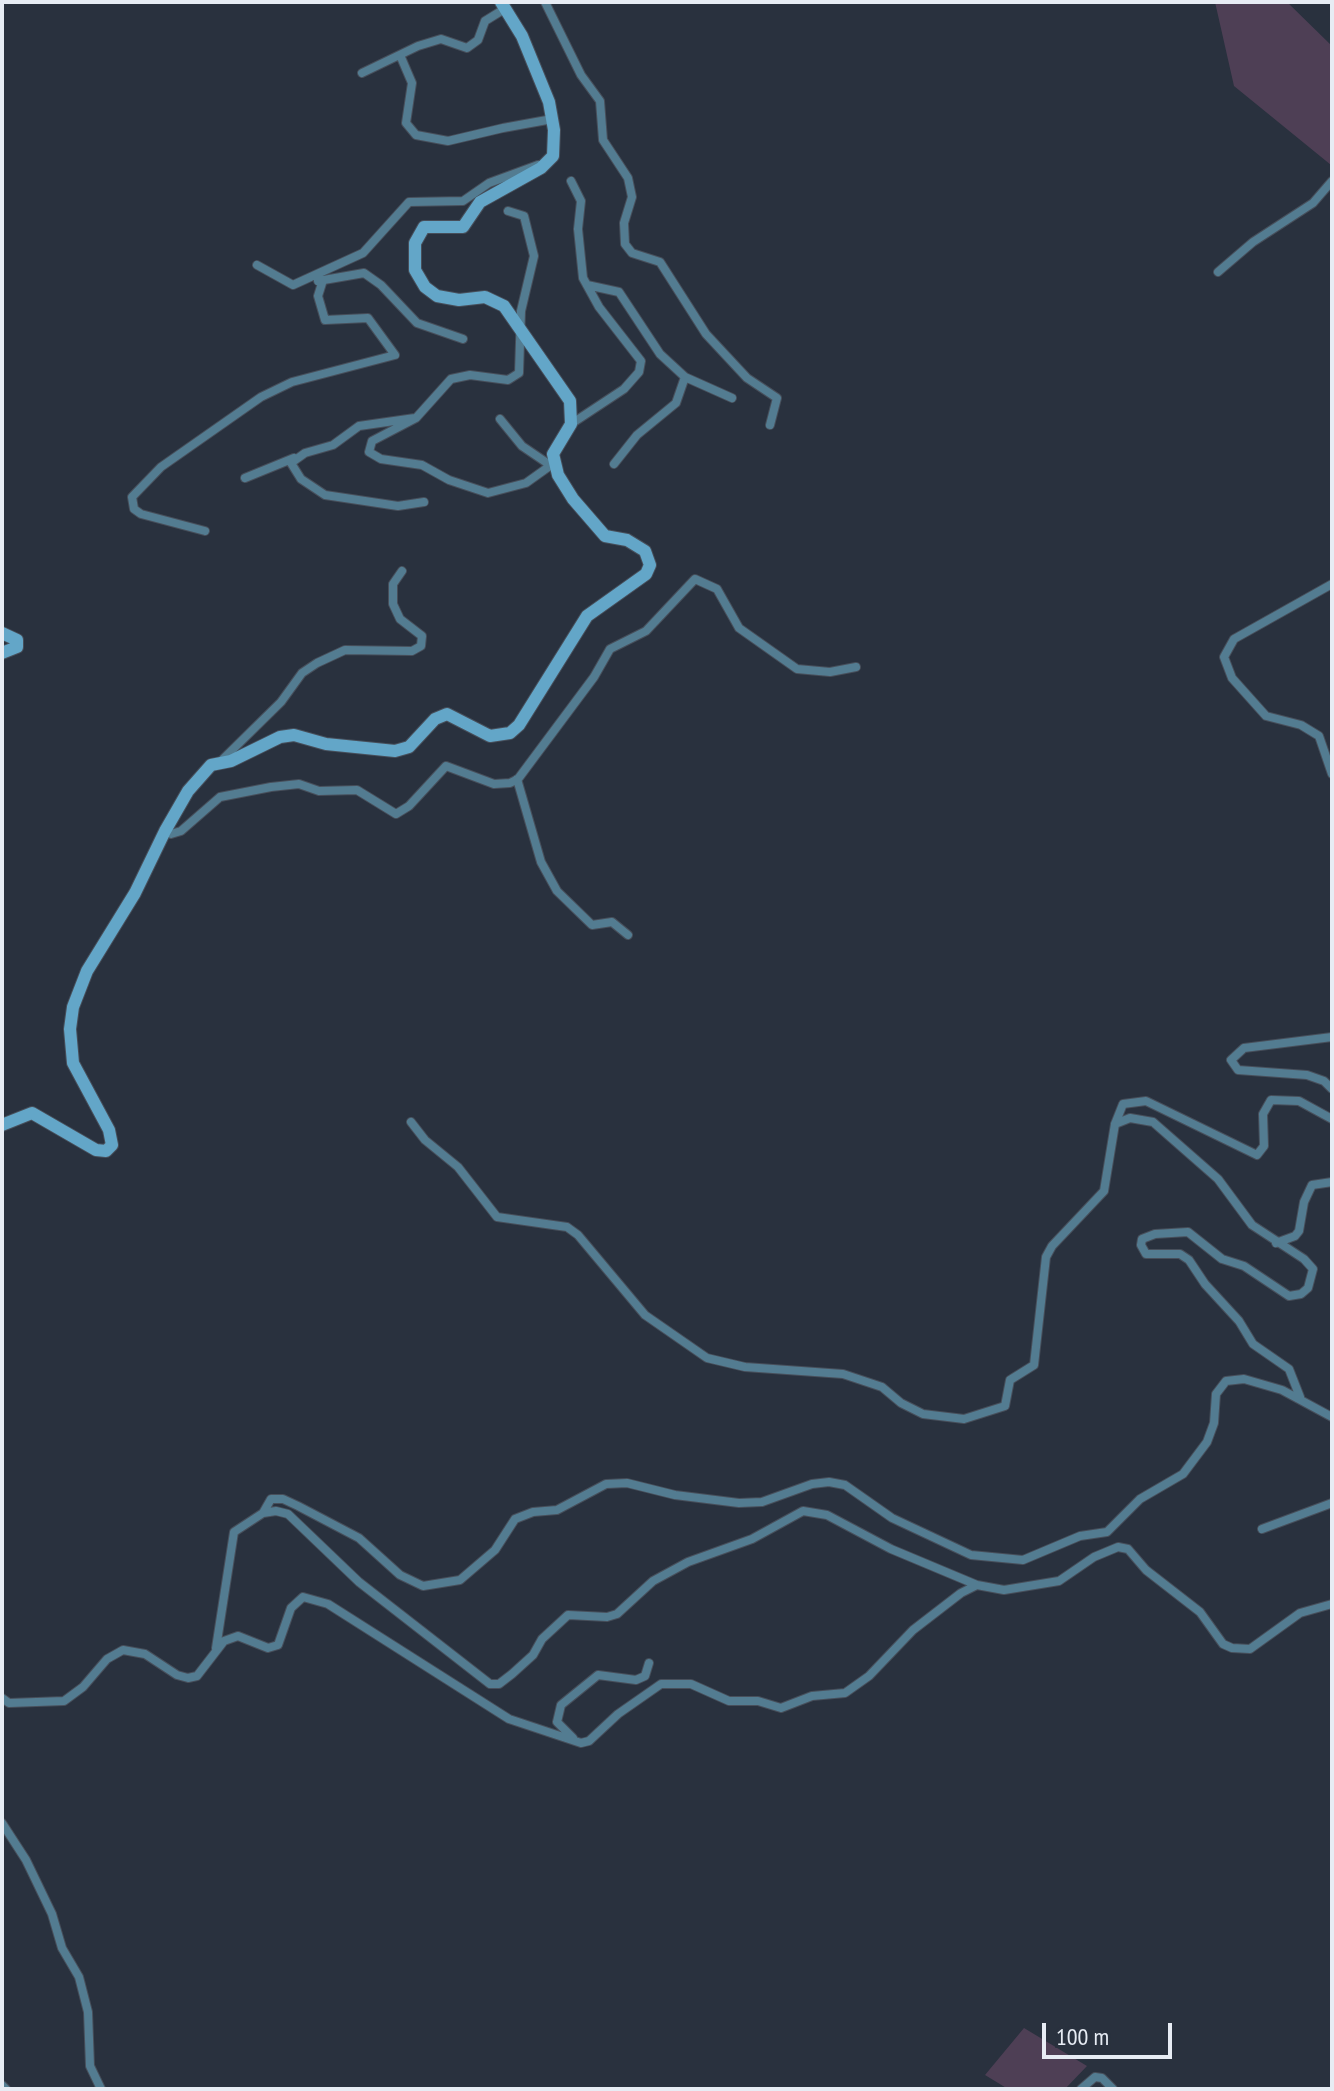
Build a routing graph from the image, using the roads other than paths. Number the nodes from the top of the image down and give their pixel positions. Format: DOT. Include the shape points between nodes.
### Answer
graph roads {
  1 [pos="545,2"];
  2 [pos="504,5"];
  3 [pos="400,55"];
  4 [pos="362,73"];
  5 [pos="553,122"];
  6 [pos="550,161"];
  7 [pos="571,181"];
  8 [pos="1332,181"];
  9 [pos="508,211"];
  10 [pos="257,265"];
  11 [pos="1218,272"];
  12 [pos="305,280"];
  13 [pos="323,280"];
  14 [pos="587,285"];
  15 [pos="519,332"];
  16 [pos="463,339"];
  17 [pos="685,377"];
  18 [pos="732,398"];
  19 [pos="416,418"];
  20 [pos="500,419"];
  21 [pos="571,424"];
  22 [pos="770,425"];
  23 [pos="294,458"];
  24 [pos="552,464"];
  25 [pos="614,464"];
  26 [pos="245,478"];
  27 [pos="424,502"];
  28 [pos="205,531"];
  29 [pos="402,571"];
  30 [pos="1332,584"];
  31 [pos="2,633"];
  32 [pos="2,653"];
  33 [pos="856,667"];
  34 [pos="211,765"];
  35 [pos="1332,774"];
  36 [pos="517,779"];
  37 [pos="165,831"];
  38 [pos="628,935"];
  39 [pos="1332,1037"];
  40 [pos="1332,1089"];
  41 [pos="1332,1119"];
  42 [pos="411,1122"];
  43 [pos="1115,1124"];
  44 [pos="2,1125"];
  45 [pos="1332,1182"];
  46 [pos="1276,1243"];
  47 [pos="1300,1397"];
  48 [pos="1332,1417"];
  49 [pos="1332,1503"];
  50 [pos="263,1513"];
  51 [pos="1262,1529"];
  52 [pos="977,1585"];
  53 [pos="1332,1604"];
  54 [pos="216,1648"];
  55 [pos="649,1663"];
  56 [pos="2,1698"];
  57 [pos="573,1739"];
  58 [pos="2,1823"];
  59 [pos="101,2089"];
  60 [pos="1081,2089"];
  61 [pos="1113,2089"];
  1 -- 22 [label="street" via="600,101 603,140 628,178 632,197 624,223 625,244 632,253 660,262 706,334 747,378 774,395 778,402"];
  2 -- 3 [label="street" via="467,48 441,39"];
  2 -- 5 [label="street" via="529,50"];
  3 -- 4 [label="street"];
  3 -- 5 [label="street" via="412,83 406,123 416,135 448,141"];
  5 -- 6 [label="street"];
  6 -- 12 [label="street" via="499,179 463,201 409,202 370,248"];
  6 -- 15 [label="street" via="488,196 463,227 424,227 415,243 415,270 425,287 448,299 496,300"];
  7 -- 14 [label="street" via="581,201 581,269"];
  8 -- 11 [label="street" via="1313,203"];
  9 -- 15 [label="street" via="524,216 534,256"];
  10 -- 12 [label="street" via="293,285"];
  12 -- 13 [label="street"];
  13 -- 16 [label="street" via="364,273 417,323"];
  13 -- 28 [label="street" via="318,296 322,317 368,318 395,355 292,382 261,397 161,467 132,497 141,514"];
  14 -- 17 [label="street" via="612,288 623,296 660,354"];
  14 -- 21 [label="street" via="640,356 641,366 624,389"];
  15 -- 19 [label="street" via="520,368 515,378 451,379"];
  15 -- 21 [label="street" via="570,401"];
  17 -- 18 [label="street"];
  17 -- 25 [label="street" via="676,403 637,435"];
  19 -- 23 [label="street" via="359,426 326,448"];
  19 -- 24 [label="street" via="372,441 369,452 422,465 488,493 526,483"];
  20 -- 24 [label="street" via="522,446"];
  21 -- 24 [label="street"];
  23 -- 26 [label="street"];
  23 -- 27 [label="street" via="291,463 301,479 325,495 398,506"];
  24 -- 34 [label="street" via="594,525 605,536 645,551 650,565 636,583 587,616 510,733 490,736 447,714 435,719 409,747 395,751 294,735"];
  29 -- 34 [label="street" via="393,584 393,604 400,619 422,636 421,646 412,651 362,648 331,655 302,673 259,727 231,755"];
  30 -- 35 [label="street" via="1234,639 1224,657 1232,678 1266,716 1319,736"];
  31 -- 32 [label="street" via="17,640 17,647"];
  33 -- 36 [label="street" via="830,672 797,669 739,628 710,583 691,580 646,631 610,649"];
  34 -- 37 [label="street" via="188,791"];
  36 -- 37 [label="street" via="494,784 446,766 396,814 357,790 271,787 220,797 181,831"];
  36 -- 38 [label="street" via="541,862 557,891 592,925 612,922"];
  37 -- 44 [label="street" via="87,971 73,1007 73,1063 112,1145 96,1150 32,1113"];
  39 -- 40 [label="street" via="1244,1048 1231,1060 1238,1070 1307,1075"];
  41 -- 43 [label="street" via="1299,1101 1271,1100 1263,1114 1264,1146 1257,1155 1146,1101 1123,1104"];
  42 -- 43 [label="street" via="458,1167 497,1217 567,1227 645,1315 707,1358 745,1367 843,1374 882,1387 923,1414 964,1419 1005,1406 1010,1380 1034,1365 1046,1257 1104,1191"];
  43 -- 46 [label="street" via="1130,1118 1153,1122 1218,1179 1252,1225"];
  45 -- 46 [label="street" via="1312,1185 1299,1231"];
  46 -- 47 [label="street" via="1313,1269 1313,1279 1301,1294 1282,1294 1188,1232 1155,1234 1142,1239 1141,1245 1146,1254 1180,1254 1189,1260 1253,1344 1289,1369"];
  47 -- 48 [label="street"];
  47 -- 50 [label="street" via="1244,1379 1226,1381 1216,1394 1207,1442 1183,1474 1140,1499 1107,1532 1080,1536 1023,1560 971,1555 892,1518 845,1485 829,1482 762,1502 739,1503 606,1484 557,1510 515,1519 495,1550 460,1580 423,1586 400,1575 359,1538 283,1499 271,1499"];
  49 -- 51 [label="street"];
  50 -- 52 [label="street" via="288,1514 359,1582 490,1684 512,1674 568,1615 617,1614 653,1581 803,1511 827,1515"];
  50 -- 54 [label="street" via="234,1532 230,1542"];
  52 -- 53 [label="street" via="1004,1590 1059,1581 1101,1553 1123,1547 1204,1617 1223,1644 1243,1650 1300,1613"];
  52 -- 57 [label="street" via="933,1613 845,1693 812,1696 781,1708 735,1702 691,1684 661,1684 589,1741"];
  54 -- 56 [label="street" via="197,1676 188,1678 145,1654 123,1650 64,1701 9,1703"];
  54 -- 57 [label="street" via="238,1636 268,1648 278,1645 296,1600 314,1598 509,1719"];
  55 -- 57 [label="street" via="645,1676 636,1680 598,1675 561,1705 557,1722"];
  58 -- 59 [label="street" via="26,1860 79,1977 88,2012 90,2066"];
  60 -- 61 [label="street" via="1095,2077"];
}
